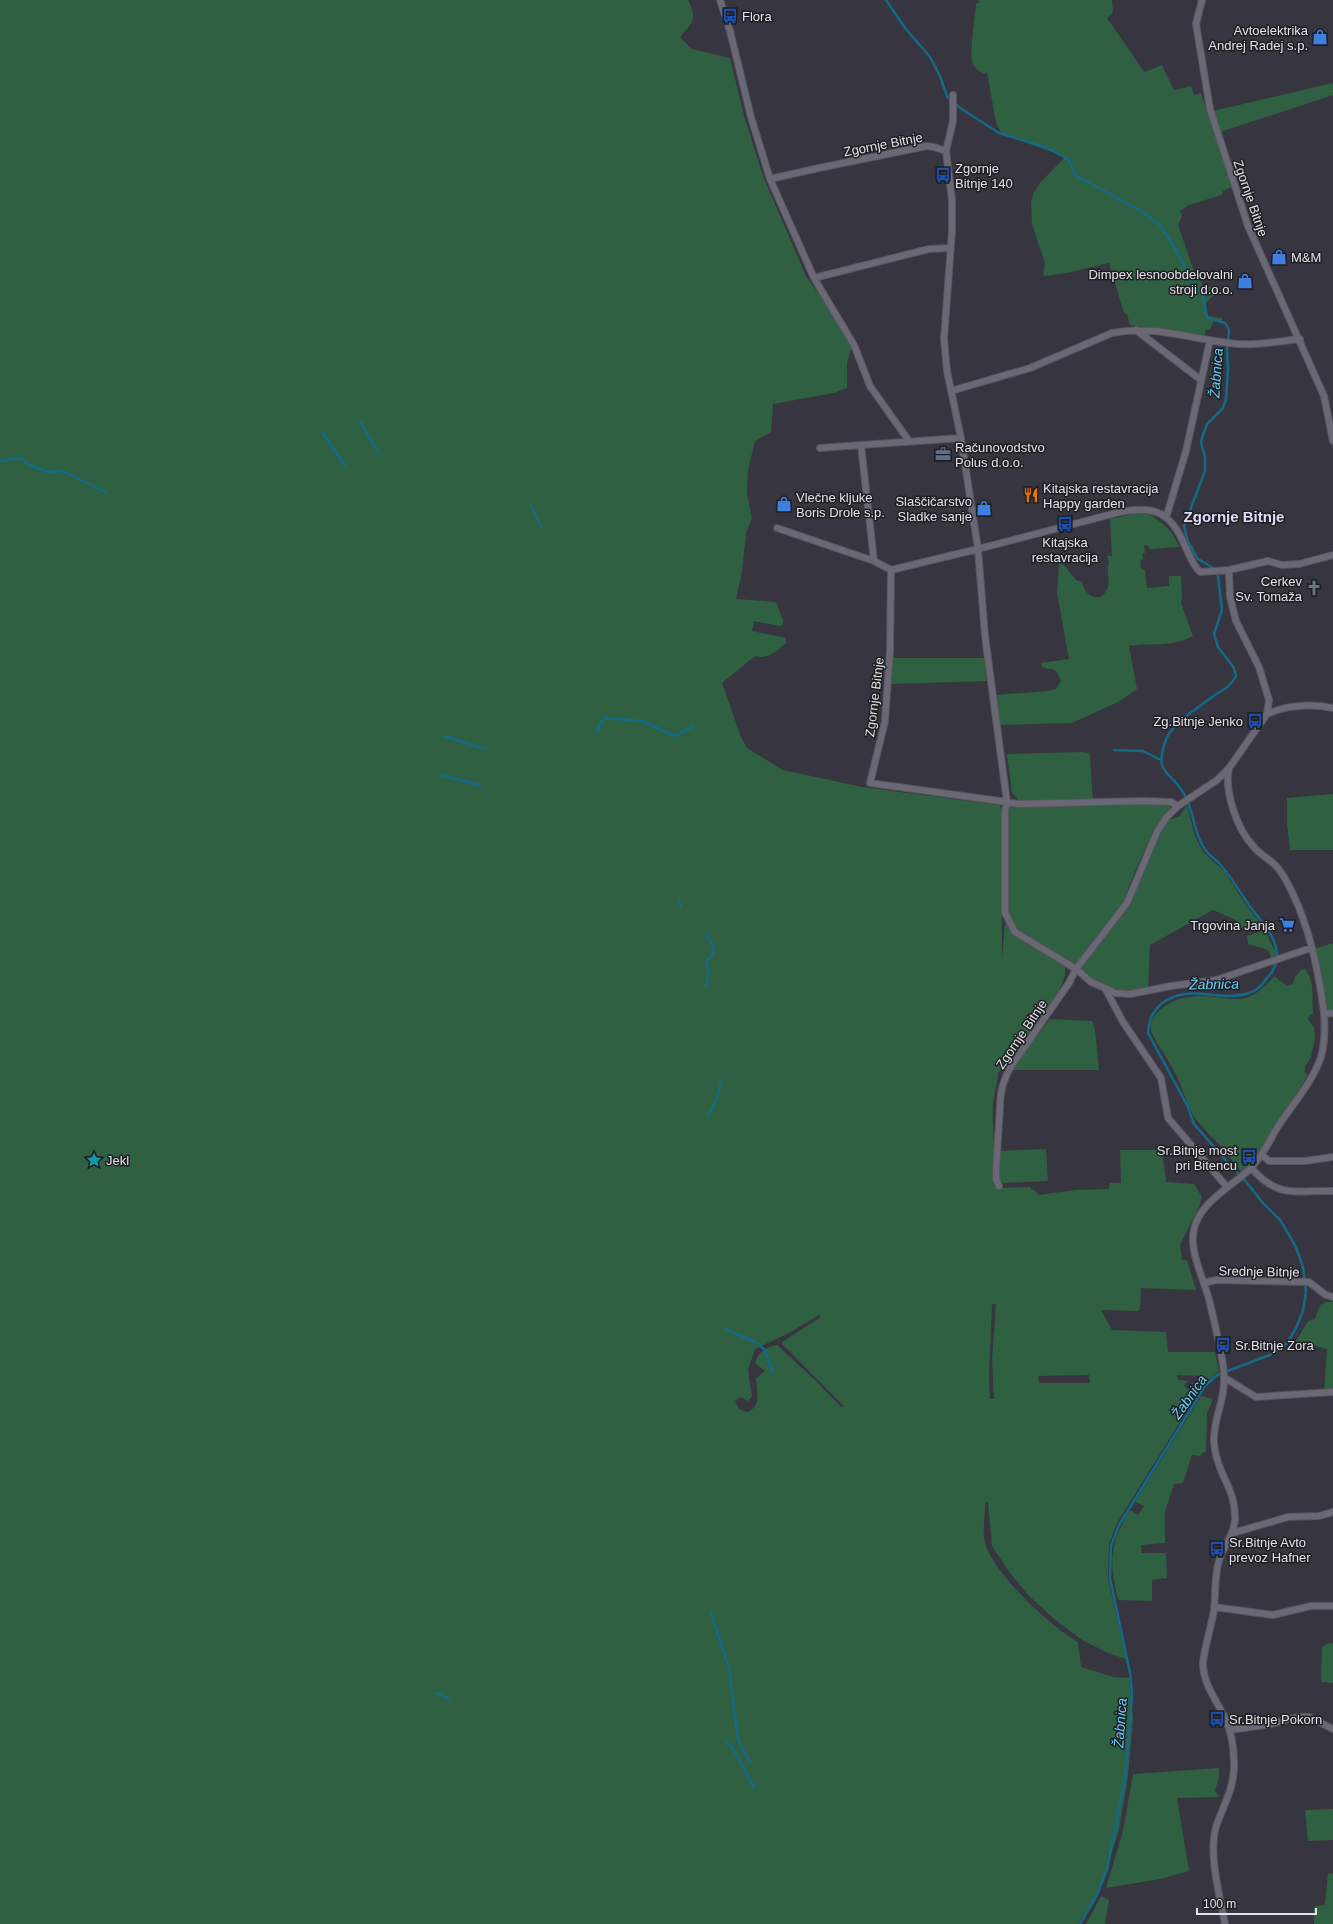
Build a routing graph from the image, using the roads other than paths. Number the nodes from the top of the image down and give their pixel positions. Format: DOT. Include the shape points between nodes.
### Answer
graph roads {
  1 [pos="720,0"];
  2 [pos="1202,0"];
  3 [pos="953,95"];
  4 [pos="946,151"];
  5 [pos="770,179"];
  6 [pos="951,248"];
  7 [pos="814,278"];
  8 [pos="1136,330"];
  9 [pos="1300,339"];
  10 [pos="1210,340"];
  11 [pos="1201,380"];
  12 [pos="951,391"];
  13 [pos="961,438"];
  14 [pos="1333,441"];
  15 [pos="909,442"];
  16 [pos="861,445"];
  17 [pos="820,448"];
  18 [pos="1166,518"];
  19 [pos="777,528"];
  20 [pos="978,549"];
  21 [pos="1333,555"];
  22 [pos="874,560"];
  23 [pos="891,570"];
  24 [pos="1225,571"];
  25 [pos="1333,708"];
  26 [pos="1267,714"];
  27 [pos="1229,768"];
  28 [pos="1007,802"];
  29 [pos="1181,805"];
  30 [pos="1311,948"];
  31 [pos="1076,969"];
  32 [pos="1105,988"];
  33 [pos="1333,1013"];
  34 [pos="1324,1014"];
  35 [pos="1262,1155"];
  36 [pos="1333,1157"];
  37 [pos="1249,1169"];
  38 [pos="999,1186"];
  39 [pos="1227,1187"];
  40 [pos="1333,1191"];
  41 [pos="1204,1283"];
  42 [pos="1333,1297"];
  43 [pos="1225,1378"];
  44 [pos="1333,1392"];
  45 [pos="1333,1512"];
  46 [pos="1233,1533"];
  47 [pos="1333,1606"];
  48 [pos="1214,1607"];
  49 [pos="1333,1729"];
  50 [pos="1230,1730"];
  51 [pos="1225,1924"];
  1 -- 5 [label="street"];
  2 -- 9 [label="street, Zgornje Bitnje" via="1196,24 1210,109 1248,226"];
  3 -- 4 [label="street" via="953,121"];
  4 -- 5 [label="street, Zgornje Bitnje" via="928,146"];
  4 -- 6 [label="street" via="952,200"];
  5 -- 7 [label="street"];
  6 -- 7 [label="street" via="929,249"];
  6 -- 12 [label="street" via="944,331"];
  7 -- 15 [label="street" via="854,345 870,386"];
  8 -- 10 [label="street"];
  8 -- 11 [label="street"];
  8 -- 12 [label="street" via="1112,333 1030,368"];
  9 -- 10 [label="street" via="1240,344"];
  9 -- 14 [label="street, Zgornje Bitnje" via="1324,396"];
  10 -- 11 [label="street"];
  11 -- 18 [label="street" via="1186,451"];
  12 -- 13 [label="street"];
  13 -- 15 [label="street"];
  13 -- 20 [label="street"];
  15 -- 16 [label="street"];
  16 -- 17 [label="street"];
  16 -- 22 [label="street"];
  18 -- 20 [label="street" via="1149,509 1132,510"];
  18 -- 24 [label="street" via="1179,534 1200,572"];
  19 -- 22 [label="street"];
  20 -- 23 [label="street"];
  20 -- 28 [label="street" via="985,636"];
  21 -- 24 [label="street" via="1299,564 1282,565 1268,561"];
  22 -- 23 [label="street"];
  23 -- 28 [label="street, Zgornje Bitnje" via="890,651 885,721 870,783"];
  24 -- 26 [label="street" via="1236,620 1267,690"];
  25 -- 26 [label="street" via="1315,705 1277,710"];
  26 -- 27 [label="street, Zgornje Bitnje"];
  27 -- 29 [label="street, Zgornje Bitnje" via="1217,780"];
  27 -- 30 [label="street" via="1227,784 1240,827 1252,846 1275,864 1286,880 1304,921"];
  28 -- 29 [label="street, Zgornje Bitnje" via="1171,802"];
  28 -- 31 [label="street" via="1005,913 1015,932"];
  29 -- 31 [label="street, Zgornje Bitnje" via="1166,818 1157,832 1127,903"];
  30 -- 32 [label="street" via="1216,980 1130,994 1116,993"];
  30 -- 34 [label="street"];
  31 -- 32 [label="street" via="1091,982"];
  31 -- 38 [label="street, Zgornje Bitnje" via="1003,1081 999,1095 996,1172"];
  32 -- 39 [label="street" via="1123,1022 1162,1078 1168,1118"];
  33 -- 34 [label="street"];
  34 -- 35 [label="street" via="1324,1043 1315,1071"];
  35 -- 36 [label="street" via="1269,1161 1305,1161"];
  35 -- 37 [label="street"];
  37 -- 39 [label="street, Srednje Bitnje"];
  37 -- 40 [label="street" via="1283,1191"];
  39 -- 41 [label="street, Srednje Bitnje" via="1206,1206 1196,1222 1192,1237"];
  41 -- 42 [label="street, Srednje Bitnje" via="1216,1280 1309,1282 1326,1295"];
  41 -- 43 [label="street, Srednje Bitnje"];
  43 -- 44 [label="street" via="1256,1398"];
  43 -- 46 [label="street" via="1214,1442 1218,1463 1232,1493 1235,1521"];
  45 -- 46 [label="street" via="1319,1516 1288,1517"];
  46 -- 48 [label="street" via="1218,1563"];
  47 -- 48 [label="street" via="1310,1606 1273,1615"];
  48 -- 50 [label="street" via="1204,1653 1203,1672"];
  49 -- 50 [label="street" via="1309,1717 1297,1717"];
  50 -- 51 [label="street" via="1234,1771 1227,1801 1216,1828 1214,1853"];
}
